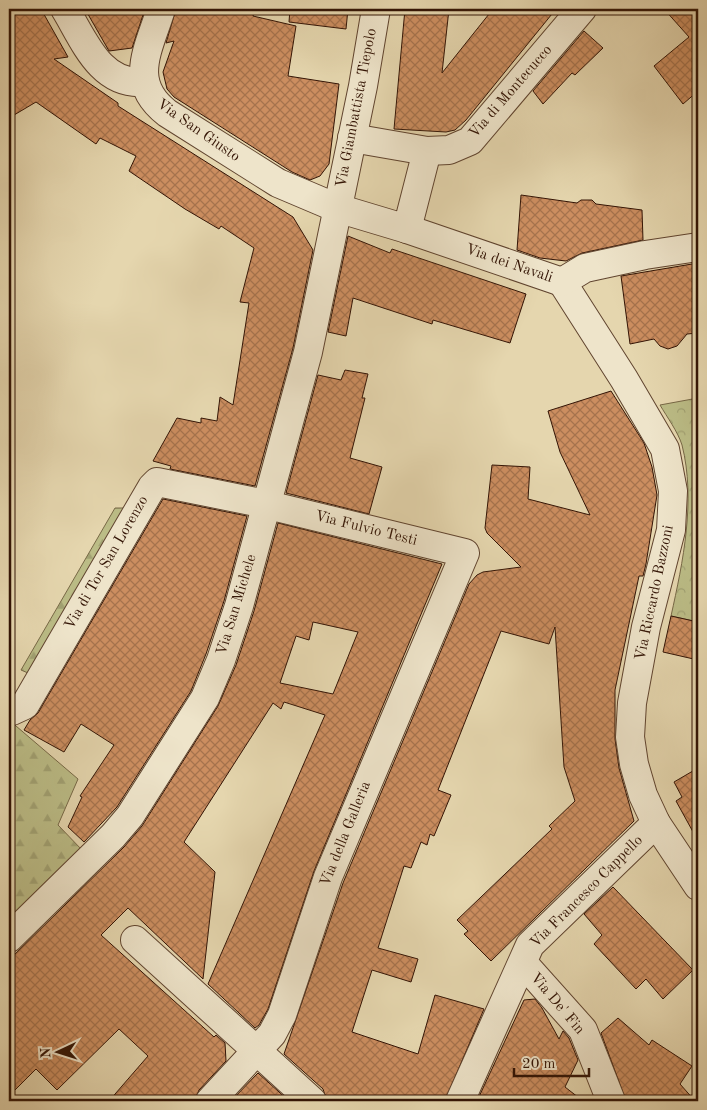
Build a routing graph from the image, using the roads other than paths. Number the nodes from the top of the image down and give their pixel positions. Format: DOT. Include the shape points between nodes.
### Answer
graph roads {
  1 [pos="66,9"];
  2 [pos="161,9"];
  3 [pos="376,9"];
  4 [pos="582,9"];
  5 [pos="143,82"];
  6 [pos="352,138"];
  7 [pos="427,151"];
  8 [pos="337,208"];
  9 [pos="407,229"];
  10 [pos="698,247"];
  11 [pos="562,282"];
  12 [pos="267,504"];
  13 [pos="464,553"];
  14 [pos="12,712"];
  15 [pos="656,823"];
  16 [pos="698,886"];
  17 [pos="9,938"];
  18 [pos="135,940"];
  19 [pos="524,964"];
  20 [pos="257,1051"];
  21 [pos="210,1101"];
  22 [pos="312,1101"];
  23 [pos="460,1101"];
  24 [pos="610,1101"];
  1 -- 5 [label="street" via="104,69 125,82"];
  2 -- 5 [label="street" via="144,66"];
  3 -- 6 [label="street, Via Giambattista Tiepolo"];
  4 -- 7 [label="street, Via di Montecucco" via="470,141 449,150"];
  5 -- 8 [label="street, Via San Giusto" via="148,94 160,107 222,149 278,183"];
  6 -- 7 [label="street, Via di Montecucco"];
  6 -- 8 [label="street, Via Giambattista Tiepolo"];
  7 -- 9 [label="street"];
  8 -- 9 [label="street, Via San Giusto"];
  8 -- 12 [label="street, Via San Michele" via="308,352"];
  9 -- 11 [label="street, Via dei Navali"];
  10 -- 11 [label="street, Via dei Navali" via="585,268"];
  11 -- 15 [label="street, Via Riccardo Bazzoni" via="665,449 673,491 671,530 646,627 632,703 630,737 643,795"];
  12 -- 13 [label="street, Via Fulvio Testi"];
  12 -- 14 [label="street, Via di Tor San Lorenzo" via="157,482 25,705"];
  12 -- 17 [label="street, Via San Michele" via="239,606 205,698 130,816"];
  13 -- 20 [label="street, Via della Galleria" via="328,877 282,1015 272,1034"];
  15 -- 16 [label="street, Via Riccardo Bazzoni"];
  15 -- 19 [label="street, Via Francesco Cappello" via="530,946"];
  18 -- 20 [label="street"];
  19 -- 23 [label="street, Via Francesco Cappello"];
  19 -- 24 [label="street, Via De' Fin" via="583,1030"];
  20 -- 21 [label="street, Via della Galleria"];
  20 -- 22 [label="street"];
}
